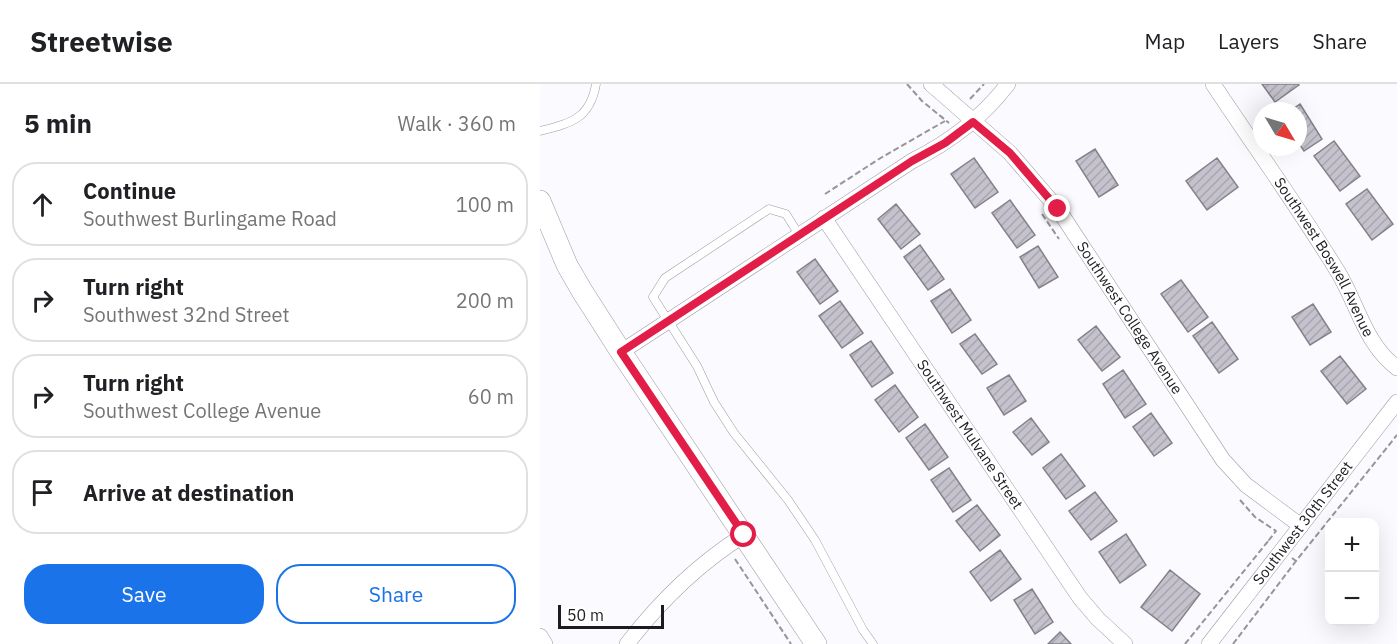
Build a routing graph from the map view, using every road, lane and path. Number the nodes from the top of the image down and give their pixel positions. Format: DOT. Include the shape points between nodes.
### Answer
graph roads {
  1 [pos="596,84"];
  2 [pos="931,84"];
  3 [pos="984,84"];
  4 [pos="1008,84"];
  5 [pos="1213,84"];
  6 [pos="960,110"];
  7 [pos="973,122"];
  8 [pos="540,131"];
  9 [pos="825,194"];
  10 [pos="540,201"];
  11 [pos="824,218"];
  12 [pos="799,235"];
  13 [pos="669,321"];
  14 [pos="621,352"];
  15 [pos="1397,368"];
  16 [pos="1397,402"];
  17 [pos="1301,526"];
  18 [pos="744,535"];
  19 [pos="1269,540"];
  20 [pos="735,559"];
  21 [pos="1296,561"];
  22 [pos="540,636"];
  23 [pos="545,644"];
  24 [pos="627,644"];
  25 [pos="791,644"];
  26 [pos="816,644"];
  27 [pos="873,644"];
  28 [pos="1125,644"];
  29 [pos="1185,644"];
  30 [pos="1209,644"];
  31 [pos="1233,644"];
  1 -- 8 [label="lane" via="593,100 581,115 569,124"];
  2 -- 6 [label="street, Southwest College Avenue"];
  3 -- 6 [label="path"];
  4 -- 7 [label="street"];
  5 -- 15 [label="street, Southwest Boswell Avenue" via="1337,270 1373,344"];
  6 -- 7 [label="street, Southwest College Avenue"];
  6 -- 9 [label="path"];
  7 -- 11 [label="street"];
  7 -- 17 [label="street, Southwest College Avenue" via="1010,153 1058,209 1223,460 1246,485"];
  10 -- 14 [label="main road" via="567,265"];
  11 -- 12 [label="street"];
  11 -- 28 [label="street, Southwest Mulvane Street" via="1080,598"];
  12 -- 13 [label="street"];
  12 -- 13 [label="lane" via="786,214 769,209 665,278 653,297"];
  13 -- 14 [label="street"];
  13 -- 27 [label="lane" via="734,433 815,540"];
  14 -- 18 [label="main road"];
  16 -- 17 [label="street, Southwest 30th Street"];
  17 -- 30 [label="street, Southwest 30th Street"];
  18 -- 24 [label="street" via="684,580"];
  18 -- 26 [label="main road"];
  19 -- 29 [label="path"];
  20 -- 25 [label="path"];
  21 -- 31 [label="path"];
  22 -- 23 [label="street"];
}
